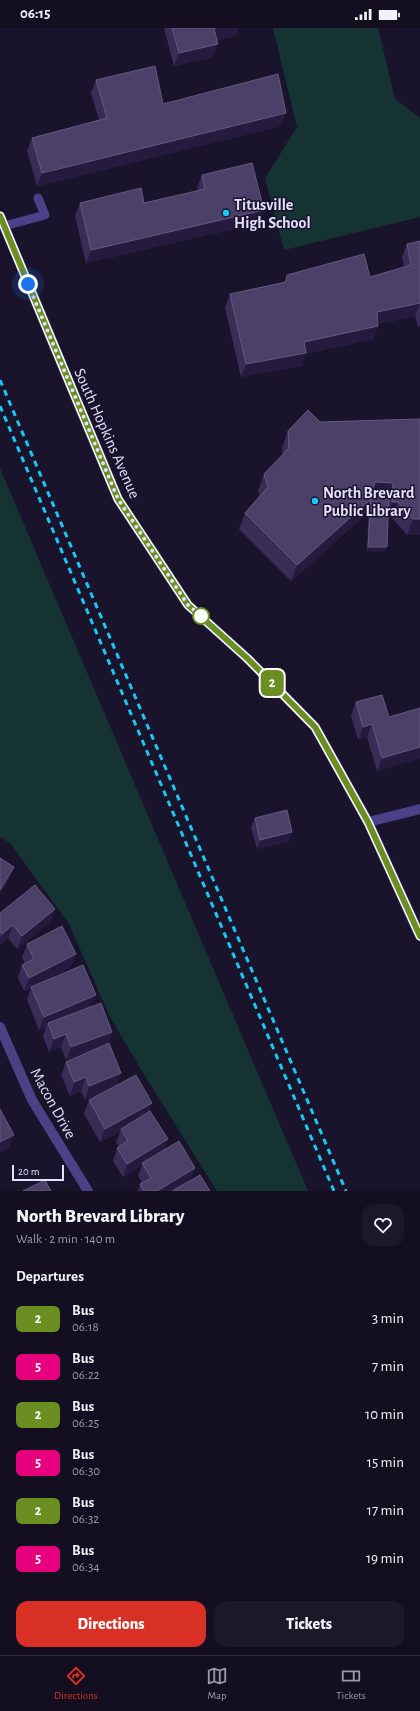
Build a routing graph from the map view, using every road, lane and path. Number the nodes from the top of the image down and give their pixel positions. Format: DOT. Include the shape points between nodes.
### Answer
graph roads {
  1 [pos="38,198"];
  2 [pos="0,216"];
  3 [pos="4,226"];
  4 [pos="420,809"];
  5 [pos="368,822"];
  6 [pos="420,936"];
  7 [pos="0,1027"];
  8 [pos="88,1191"];
  1 -- 3 [label="lane" via="45,215"];
  2 -- 3 [label="street, South Hopkins Avenue"];
  3 -- 5 [label="street, South Hopkins Avenue" via="118,499 188,605 248,659 315,727"];
  4 -- 5 [label="street"];
  5 -- 6 [label="street, South Hopkins Avenue"];
  7 -- 8 [label="street, Macon Drive" via="32,1100"];
}
